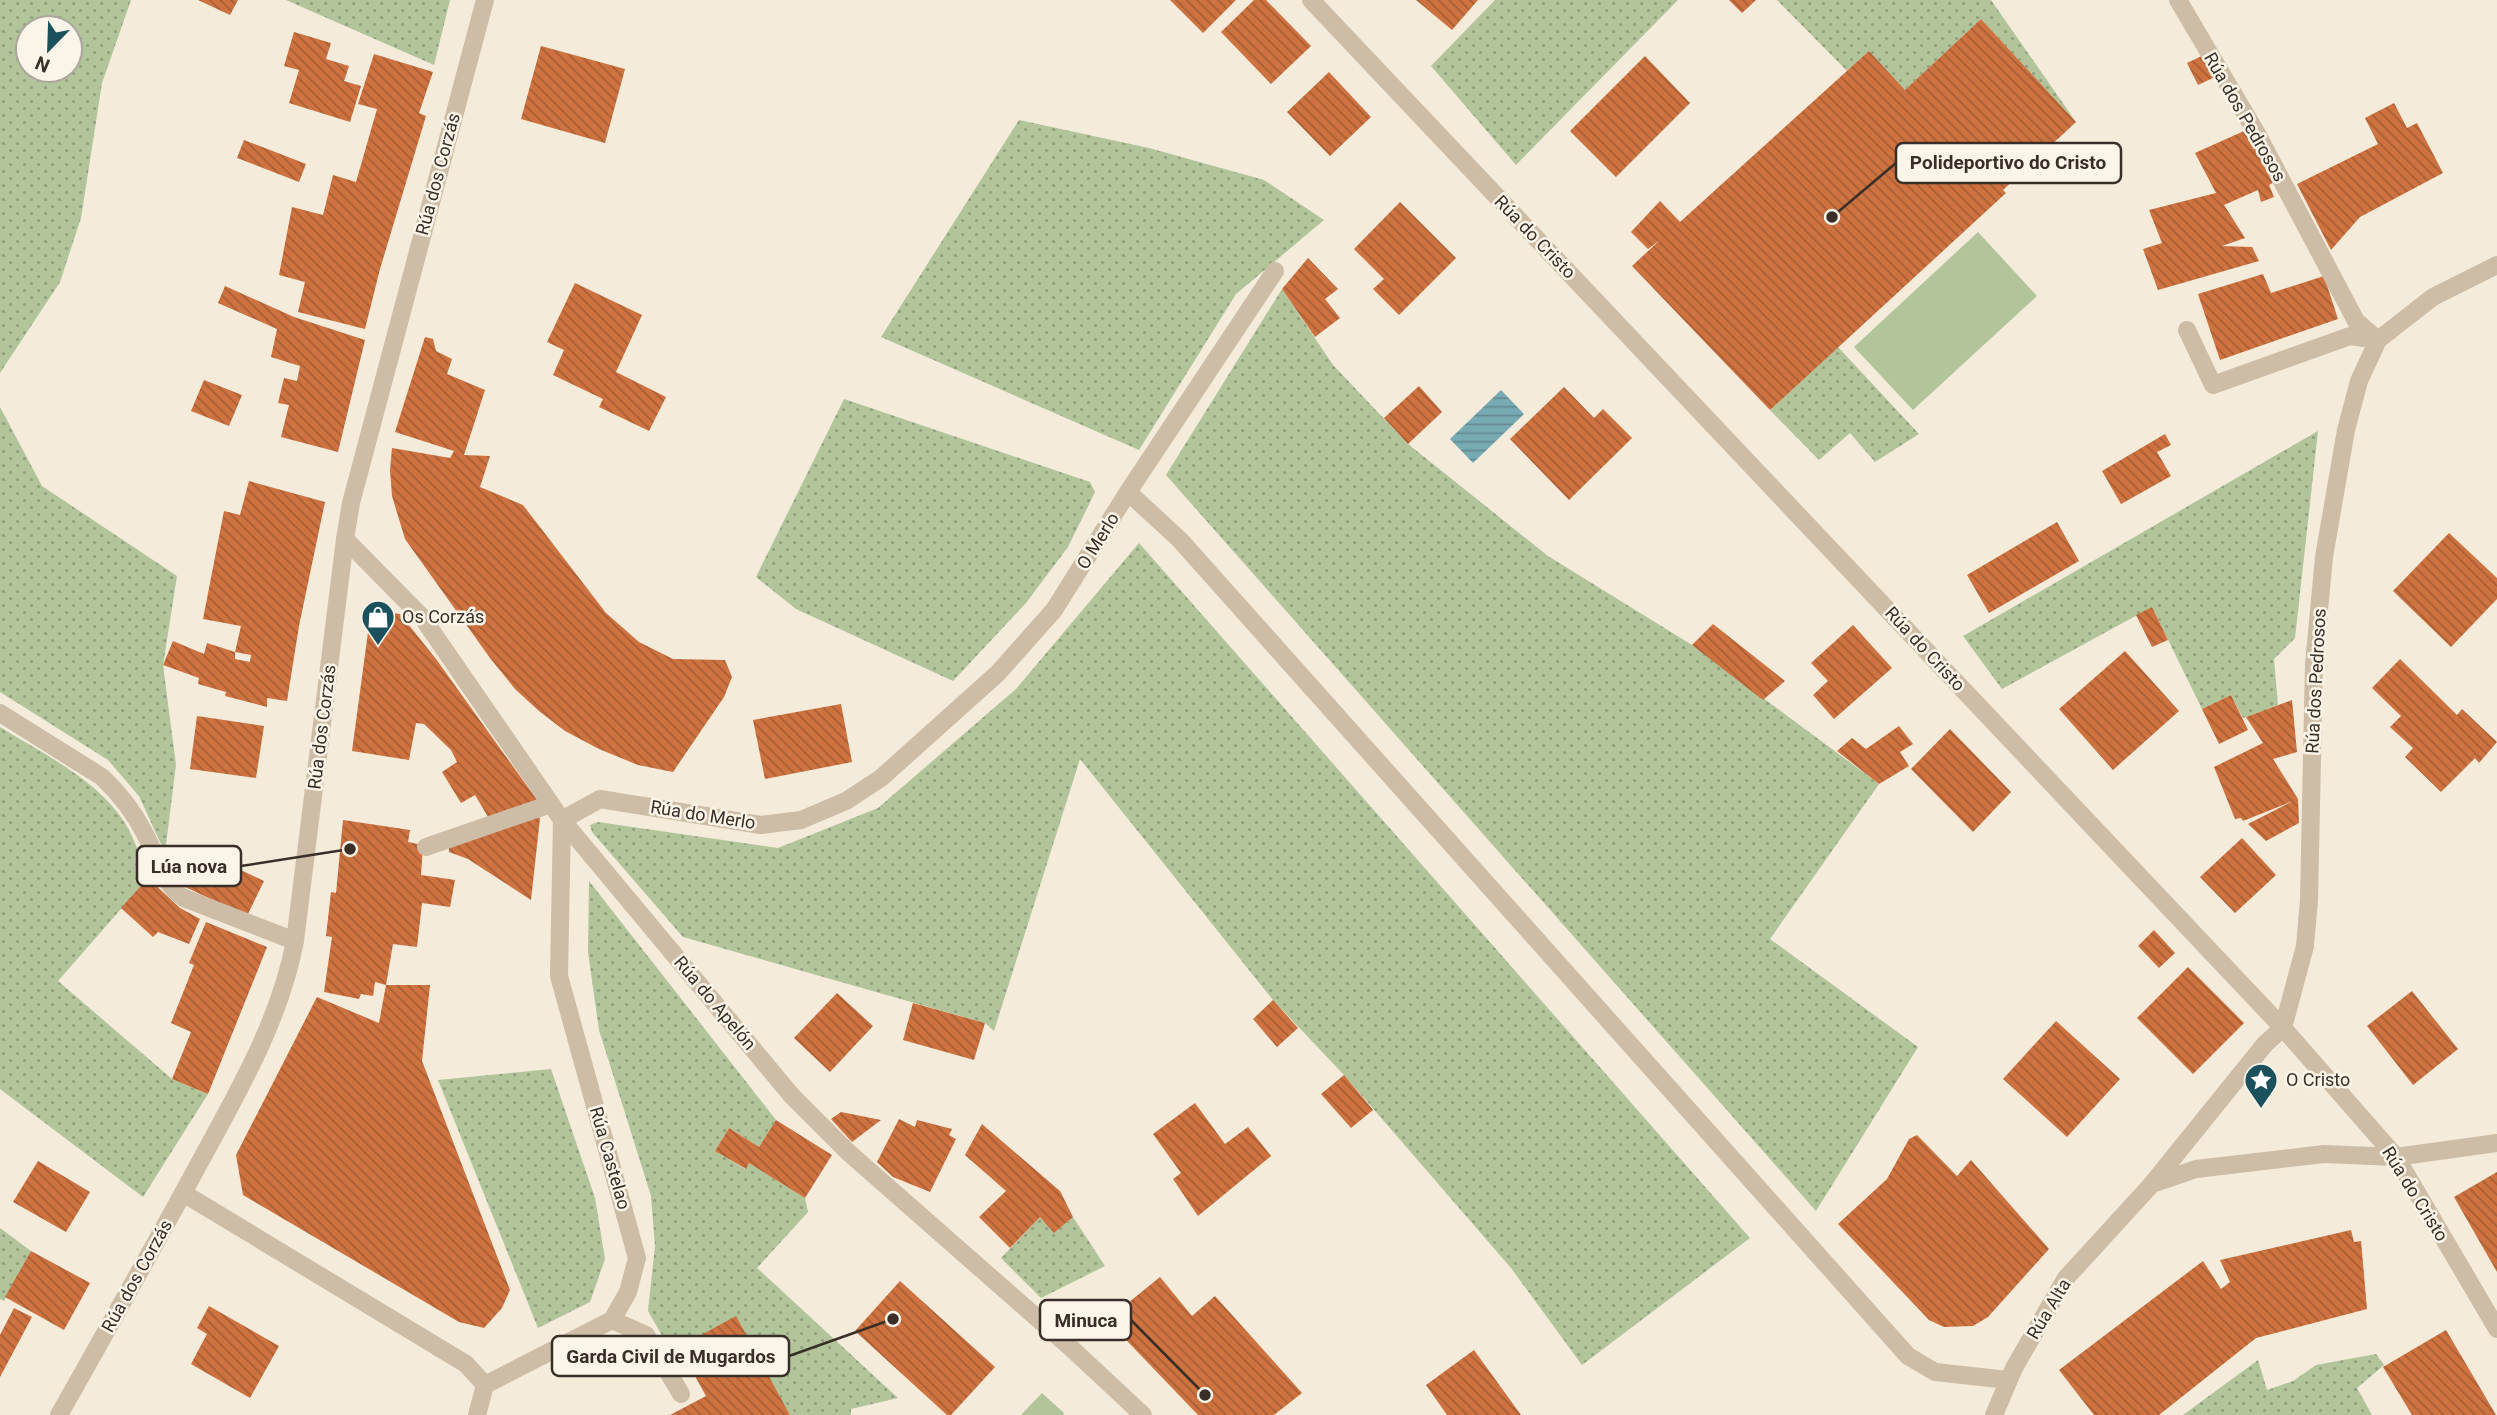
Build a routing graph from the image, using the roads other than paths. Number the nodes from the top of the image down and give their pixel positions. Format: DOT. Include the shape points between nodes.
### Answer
graph roads {
  1 [pos="485,0"];
  2 [pos="1311,0"];
  3 [pos="2178,0"];
  4 [pos="2497,265"];
  5 [pos="1275,271"];
  6 [pos="2187,330"];
  7 [pos="2378,340"];
  8 [pos="1128,492"];
  9 [pos="345,539"];
  10 [pos="0,713"];
  11 [pos="881,778"];
  12 [pos="551,804"];
  13 [pos="562,820"];
  14 [pos="426,847"];
  15 [pos="295,941"];
  16 [pos="2283,1028"];
  17 [pos="2497,1143"];
  18 [pos="2396,1157"];
  19 [pos="2152,1184"];
  20 [pos="183,1193"];
  21 [pos="612,1320"];
  22 [pos="2497,1329"];
  23 [pos="2008,1380"];
  24 [pos="485,1385"];
  25 [pos="681,1394"];
  26 [pos="2000,1411"];
  27 [pos="59,1415"];
  28 [pos="477,1415"];
  29 [pos="1143,1415"];
  1 -- 9 [label="street, Rúa dos Corzás"];
  2 -- 16 [label="street, Rúa do Cristo"];
  3 -- 7 [label="street, Rúa dos Pedrosos" via="2256,132 2356,321"];
  4 -- 7 [label="street, Rúa dos Pedrosos" via="2433,297"];
  5 -- 8 [label="street, O Merlo"];
  6 -- 7 [label="street" via="2213,385 2350,336"];
  7 -- 16 [label="street, Rúa dos Pedrosos" via="2359,381 2346,430 2324,558 2314,664 2305,946"];
  8 -- 11 [label="street, O Merlo" via="1054,610 998,673"];
  8 -- 23 [label="street" via="1180,540 1908,1356 1934,1372"];
  9 -- 12 [label="street, Rúa do Apelón" via="422,617"];
  9 -- 15 [label="street, Rúa dos Corzás"];
  10 -- 15 [label="street" via="116,790 147,837 164,878 184,898"];
  11 -- 13 [label="street, Rúa do Merlo" via="846,801 801,820 761,825 600,799"];
  12 -- 13 [label="street, Rúa do Apelón"];
  12 -- 14 [label="street"];
  13 -- 21 [label="street, Rúa Castelao" via="559,976 637,1258 628,1292"];
  13 -- 29 [label="street, Rúa do Apelón" via="792,1096 848,1152"];
  15 -- 20 [label="street, Rúa dos Corzás" via="278,1010"];
  16 -- 18 [label="street, Rúa do Cristo"];
  16 -- 19 [label="street, Rúa Alta" via="2264,1044"];
  17 -- 18 [label="street, Rúa Alta"];
  18 -- 19 [label="street, Rúa Alta" via="2324,1154 2196,1169"];
  18 -- 22 [label="street, Rúa do Cristo"];
  19 -- 23 [label="street, Rúa Alta" via="2066,1278"];
  20 -- 24 [label="street" via="466,1364"];
  20 -- 27 [label="street, Rúa dos Corzás"];
  21 -- 24 [label="street"];
  21 -- 25 [label="street" via="646,1335 660,1375"];
  23 -- 26 [label="street, Rúa Alta"];
  24 -- 28 [label="street"];
}
